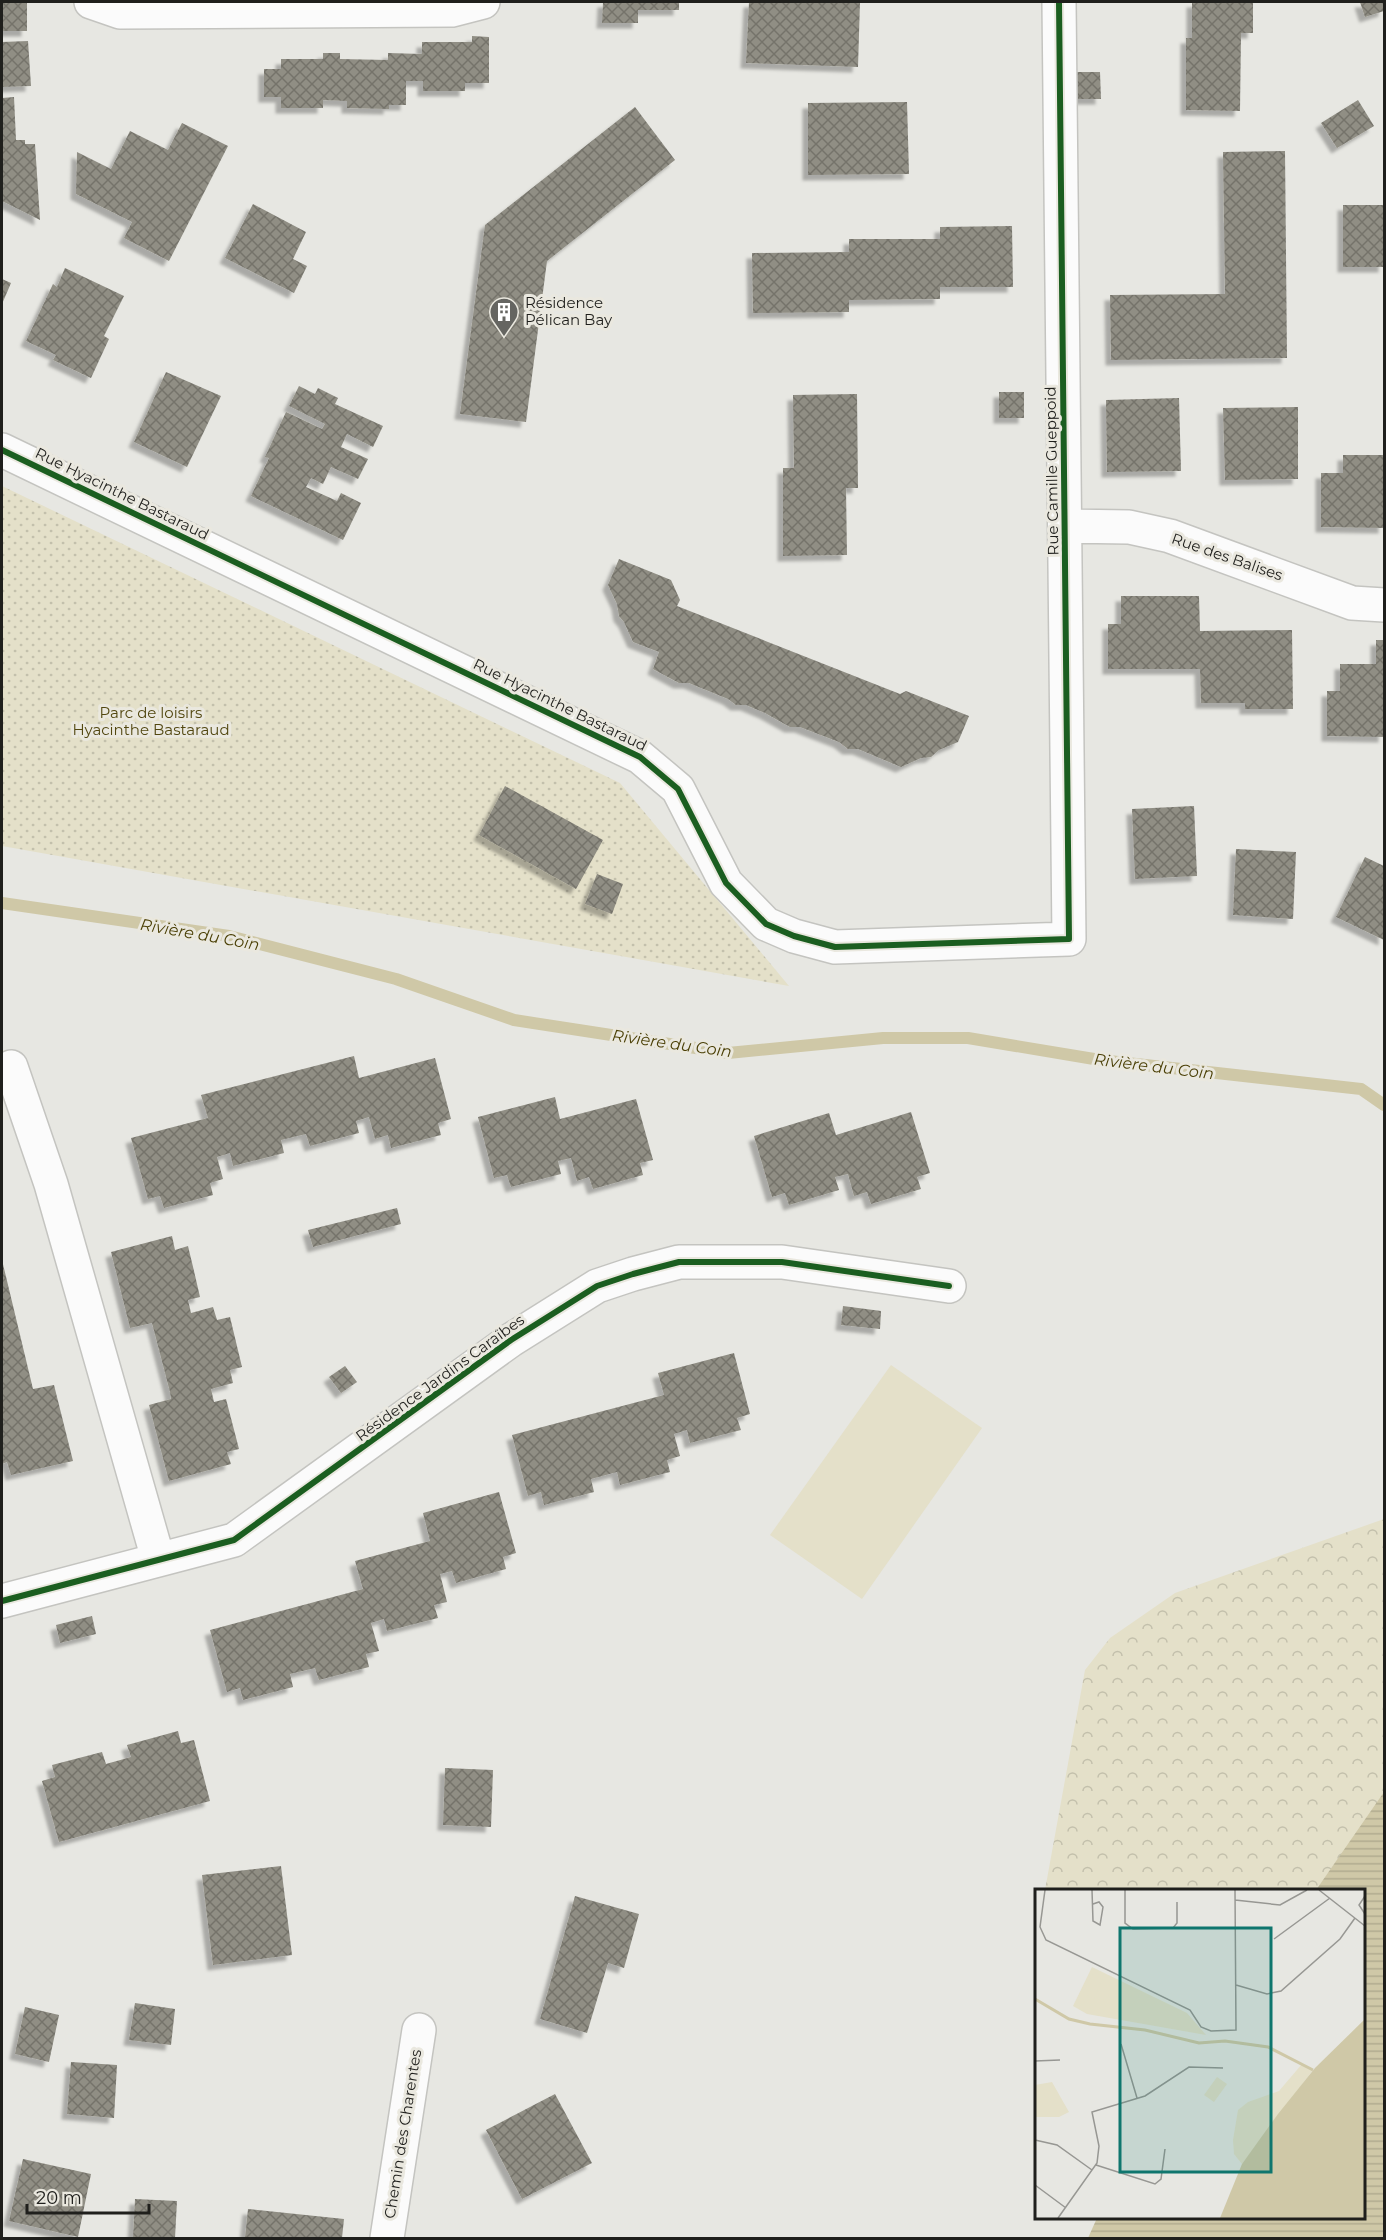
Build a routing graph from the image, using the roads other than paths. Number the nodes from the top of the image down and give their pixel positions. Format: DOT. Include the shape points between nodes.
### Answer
graph roads {
  1 [pos="91,2"];
  2 [pos="483,2"];
  3 [pos="1059,2"];
  4 [pos="2,450"];
  5 [pos="1065,526"];
  6 [pos="1384,605"];
  7 [pos="1070,939"];
  8 [pos="10,1067"];
  9 [pos="949,1286"];
  10 [pos="158,1559"];
  11 [pos="2,1601"];
  12 [pos="419,2030"];
  13 [pos="387,2238"];
  1 -- 2 [label="street" via="120,12 452,10"];
  3 -- 5 [label="street, Rue Camille Gueppoid"];
  4 -- 7 [label="street, Rue Hyacinthe Bastaraud" via="640,757 678,789 726,883 766,924 835,947"];
  5 -- 6 [label="street, Rue des Balises" via="1129,527 1170,536 1352,603"];
  5 -- 7 [label="street, Rue Camille Gueppoid"];
  8 -- 10 [label="street" via="51,1184"];
  9 -- 10 [label="street, Résidence Jardins Caraïbes" via="771,1262 679,1262 633,1274 597,1287 511,1340 234,1540"];
  10 -- 11 [label="street, Résidence Jardins Caraïbes"];
  12 -- 13 [label="street, Chemin des Charentes"];
}
